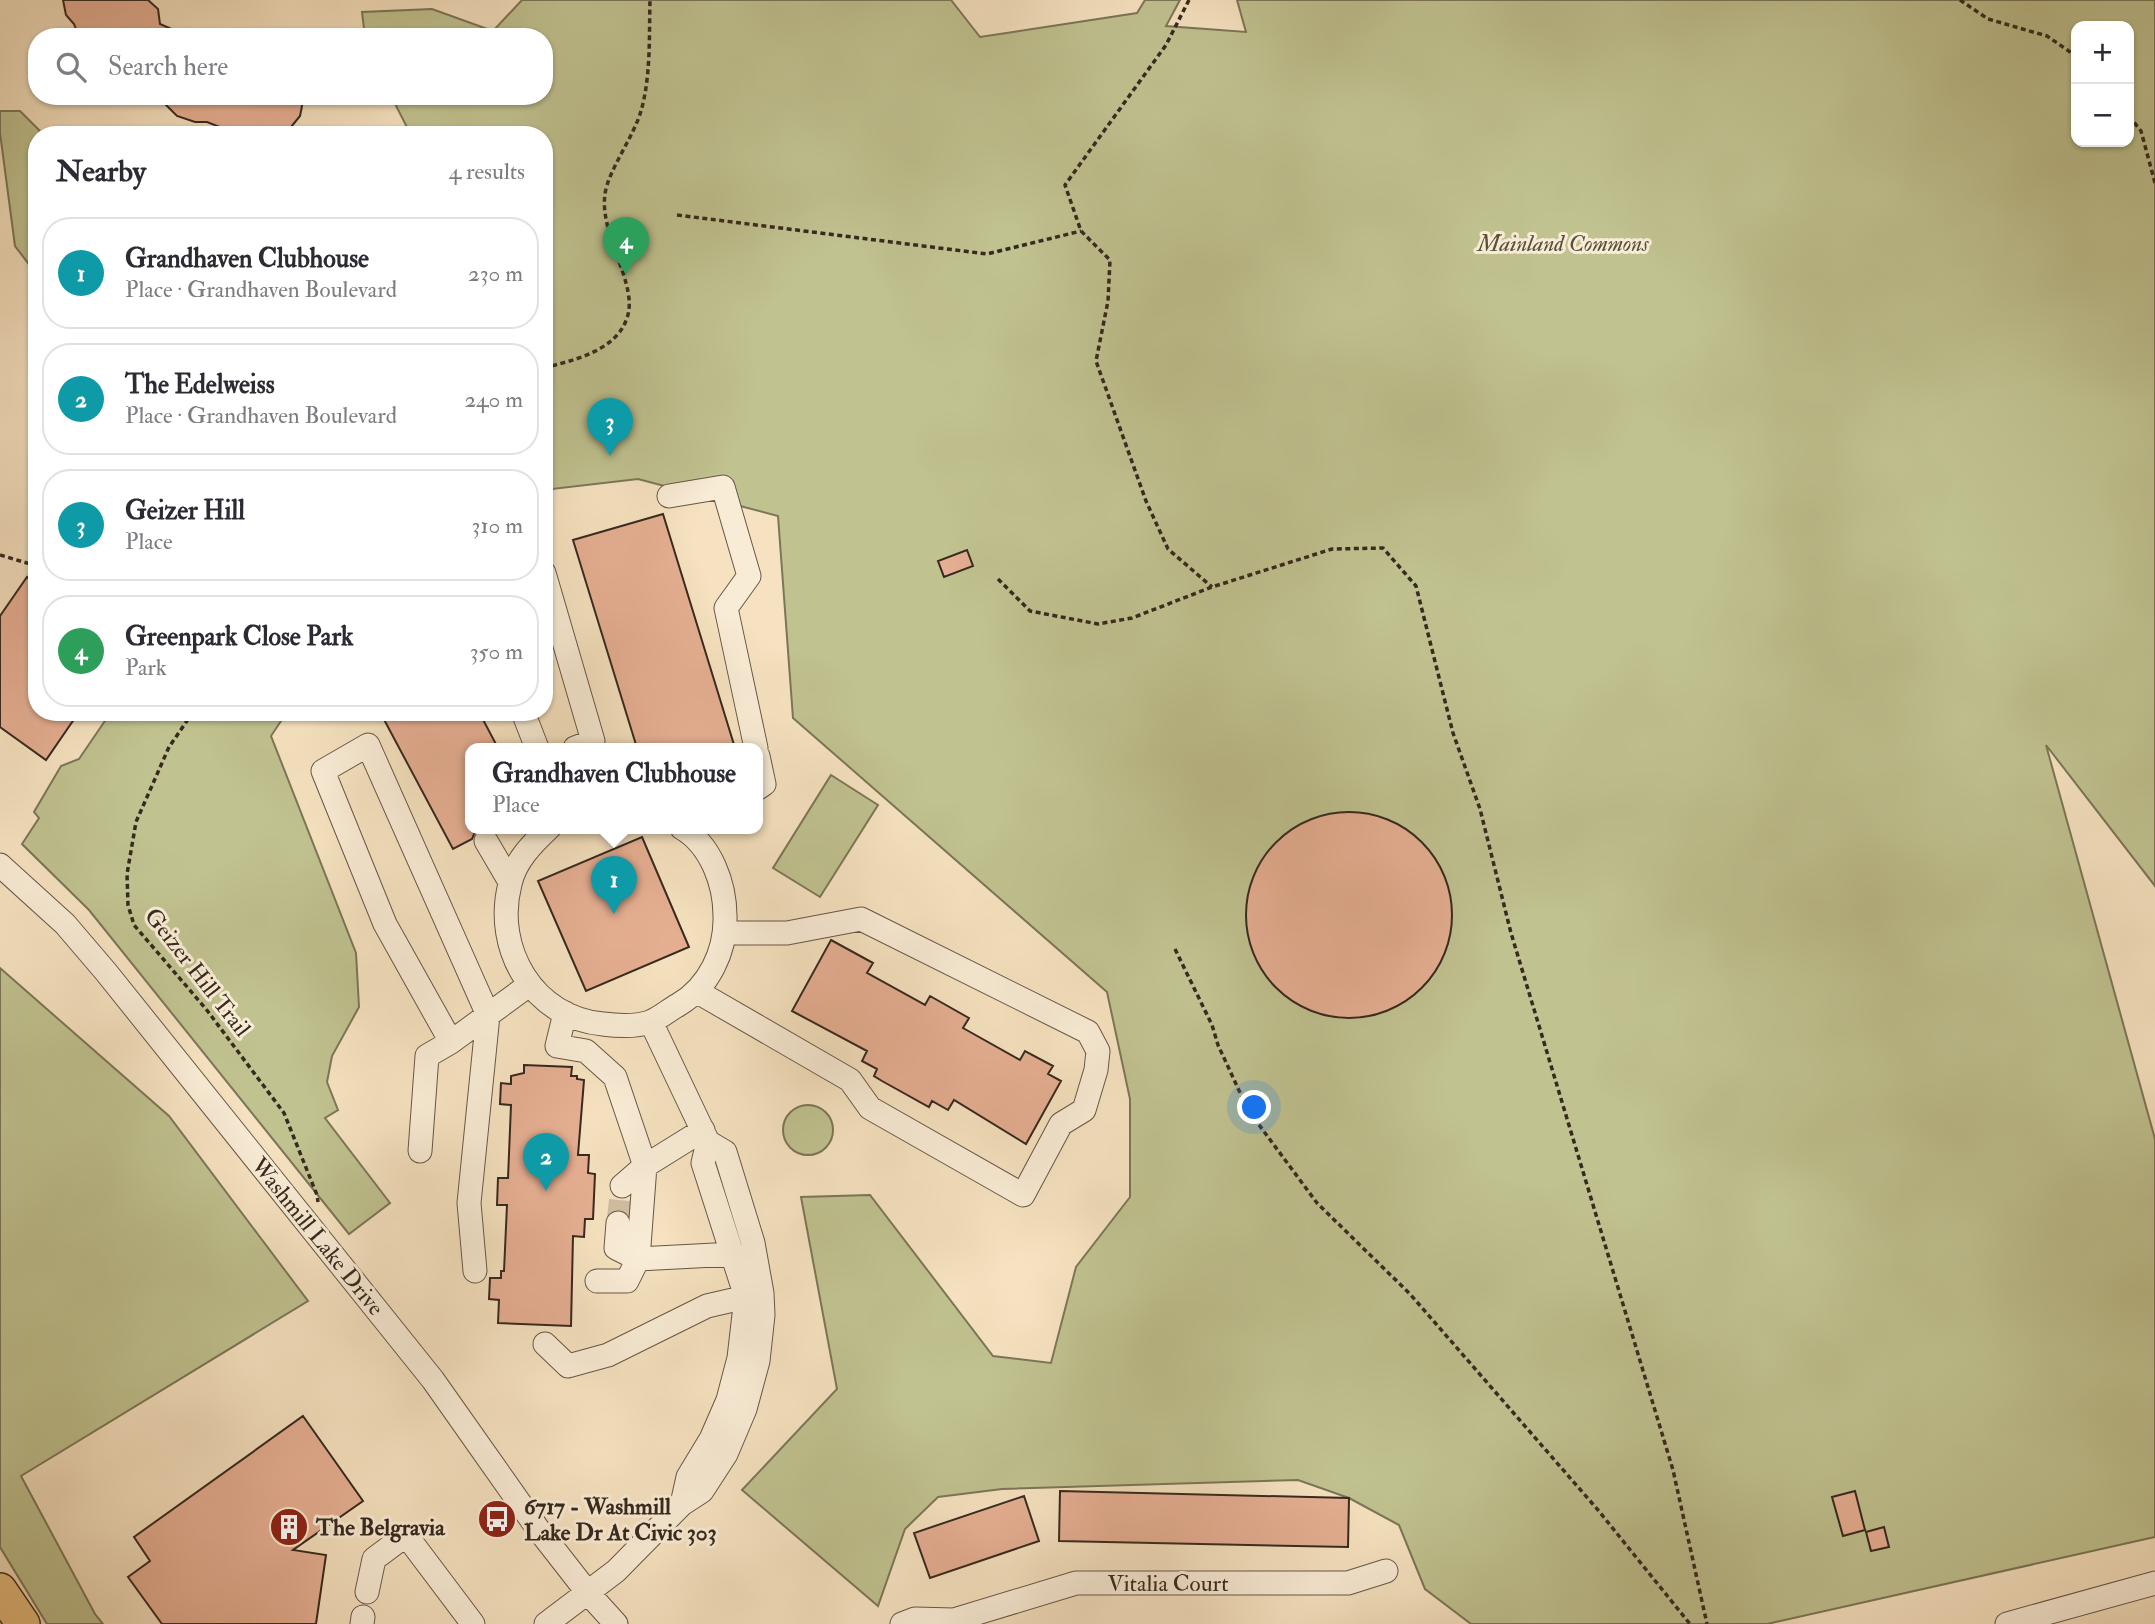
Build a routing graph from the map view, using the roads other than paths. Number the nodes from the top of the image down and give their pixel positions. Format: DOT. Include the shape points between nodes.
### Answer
graph roads {
  1 [pos="669,496"];
  2 [pos="553,604"];
  3 [pos="524,721"];
  4 [pos="535,743"];
  5 [pos="588,743"];
  6 [pos="755,743"];
  7 [pos="543,834"];
  8 [pos="692,834"];
  9 [pos="486,841"];
  10 [pos="0,864"];
  11 [pos="510,882"];
  12 [pos="726,933"];
  13 [pos="529,985"];
  14 [pos="696,990"];
  15 [pos="565,1013"];
  16 [pos="488,1015"];
  17 [pos="650,1022"];
  18 [pos="451,1042"];
  19 [pos="705,1136"];
  20 [pos="420,1151"];
  21 [pos="645,1166"];
  22 [pos="621,1186"];
  23 [pos="618,1223"];
  24 [pos="734,1254"];
  25 [pos="638,1259"];
  26 [pos="475,1271"];
  27 [pos="597,1281"];
  28 [pos="754,1295"];
  29 [pos="545,1344"];
  30 [pos="1386,1571"];
  31 [pos="2155,1583"];
  32 [pos="0,1591"];
  33 [pos="367,1592"];
  34 [pos="588,1593"];
  35 [pos="952,1622"];
  36 [pos="23,1624"];
  37 [pos="473,1624"];
  38 [pos="546,1624"];
  39 [pos="616,1624"];
  40 [pos="902,1624"];
  41 [pos="2007,1624"];
  1 -- 6 [label="street" via="723,487 749,576 726,608"];
  2 -- 5 [label="street" via="593,741"];
  3 -- 4 [label="street"];
  7 -- 11 [label="street" via="526,850"];
  8 -- 12 [label="street" via="712,860 725,895"];
  9 -- 11 [label="street"];
  10 -- 34 [label="street, Washmill Lake Drive" via="65,924 215,1107 433,1380"];
  11 -- 13 [label="street" via="505,918 511,953"];
  12 -- 14 [label="street" via="714,968"];
  12 -- 14 [label="street" via="787,933 861,919 1088,1032 1098,1051 1084,1110 1061,1124 1023,1195 870,1108 850,1080"];
  13 -- 15 [label="street"];
  13 -- 16 [label="street"];
  14 -- 17 [label="street" via="691,998"];
  15 -- 17 [label="street" via="589,1023 624,1026"];
  15 -- 21 [label="street" via="557,1046 586,1051 615,1077"];
  16 -- 18 [label="street"];
  16 -- 18 [label="street" via="368,745 323,771 385,923"];
  16 -- 26 [label="street" via="469,1203"];
  17 -- 19 [label="street"];
  18 -- 20 [label="street" via="427,1056"];
  19 -- 21 [label="street"];
  19 -- 24 [label="street" via="703,1163"];
  19 -- 28 [label="street" via="726,1152 752,1243"];
  21 -- 22 [label="street"];
  21 -- 25 [label="street"];
  23 -- 25 [label="street" via="616,1248"];
  24 -- 25 [label="street"];
  24 -- 28 [label="street"];
  25 -- 27 [label="street" via="627,1281"];
  28 -- 29 [label="street" via="707,1306 608,1355 568,1366"];
  28 -- 34 [label="street" via="728,1400 688,1477 682,1504"];
  30 -- 35 [label="street, Vitalia Court" via="1348,1583 1076,1583"];
  31 -- 41 [label="street"];
  32 -- 36 [label="highway"];
  33 -- 37 [label="street" via="374,1559 406,1535"];
  34 -- 38 [label="street"];
  34 -- 39 [label="street, Washmill Lake Drive"];
  35 -- 40 [label="street, Vitalia Court" via="915,1619"];
}
